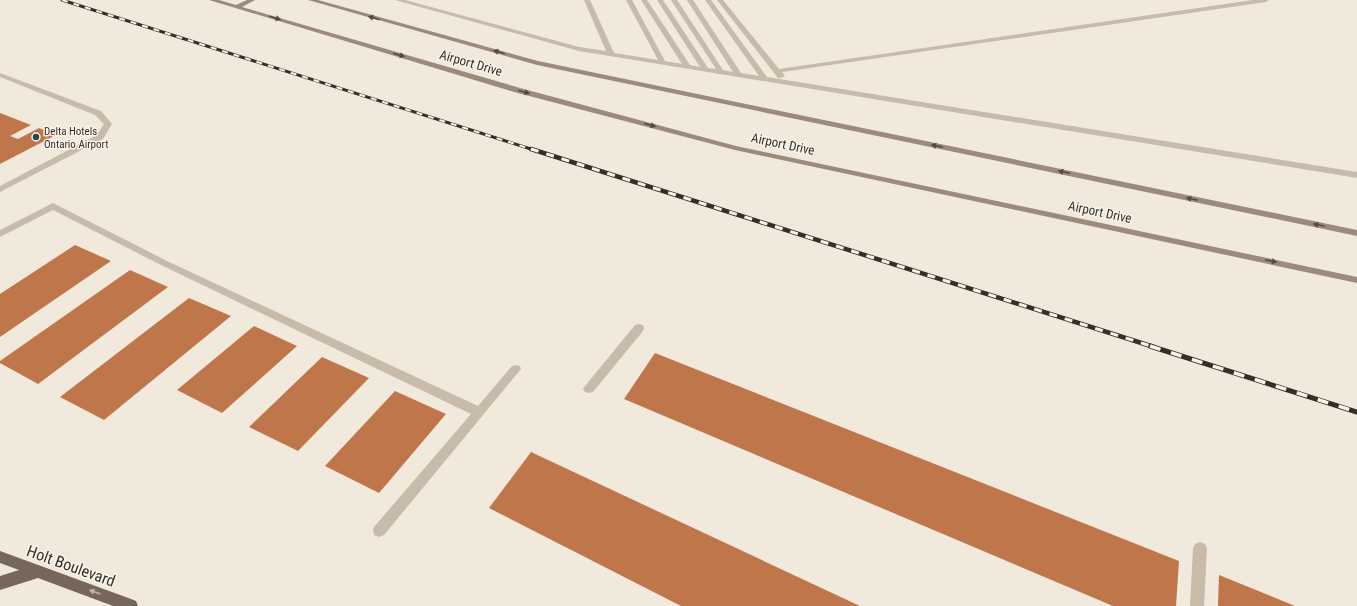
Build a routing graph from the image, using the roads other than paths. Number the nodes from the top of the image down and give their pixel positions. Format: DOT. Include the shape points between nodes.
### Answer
graph roads {
  1 [pos="212,0"];
  2 [pos="252,0"];
  3 [pos="311,0"];
  4 [pos="398,0"];
  5 [pos="587,0"];
  6 [pos="629,0"];
  7 [pos="644,0"];
  8 [pos="660,0"];
  9 [pos="674,0"];
  10 [pos="690,0"];
  11 [pos="708,0"];
  12 [pos="720,0"];
  13 [pos="1266,0"];
  14 [pos="237,7"];
  15 [pos="611,54"];
  16 [pos="663,63"];
  17 [pos="688,67"];
  18 [pos="706,70"];
  19 [pos="777,71"];
  20 [pos="721,72"];
  21 [pos="0,75"];
  22 [pos="739,75"];
  23 [pos="766,79"];
  24 [pos="786,82"];
  25 [pos="1357,175"];
  26 [pos="0,189"];
  27 [pos="1357,233"];
  28 [pos="0,234"];
  29 [pos="1357,280"];
  30 [pos="639,328"];
  31 [pos="516,369"];
  32 [pos="589,389"];
  33 [pos="479,412"];
  34 [pos="379,531"];
  35 [pos="1200,548"];
  36 [pos="0,557"];
  37 [pos="38,571"];
  38 [pos="0,583"];
  39 [pos="131,606"];
  40 [pos="1197,606"];
  1 -- 14 [label="main road, Airport Drive"];
  2 -- 14 [label="main road"];
  27 -- 3 [label="main road, Airport Drive, one-way" via="537,63"];
  4 -- 15 [label="lane" via="579,49"];
  5 -- 15 [label="lane"];
  6 -- 16 [label="lane"];
  7 -- 17 [label="lane"];
  8 -- 18 [label="lane"];
  9 -- 20 [label="lane"];
  10 -- 22 [label="lane"];
  11 -- 23 [label="lane"];
  12 -- 19 [label="lane"];
  13 -- 19 [label="lane"];
  14 -- 29 [label="main road, Airport Drive, one-way" via="517,90 735,148"];
  15 -- 16 [label="lane"];
  16 -- 17 [label="lane"];
  17 -- 18 [label="lane"];
  18 -- 20 [label="lane"];
  19 -- 24 [label="lane"];
  20 -- 22 [label="lane"];
  21 -- 26 [label="lane" via="98,113 108,124 100,137"];
  22 -- 23 [label="lane"];
  23 -- 24 [label="lane"];
  24 -- 25 [label="lane"];
  28 -- 33 [label="lane" via="52,206 170,266"];
  30 -- 32 [label="lane"];
  31 -- 33 [label="lane"];
  33 -- 34 [label="lane"];
  35 -- 40 [label="lane"];
  36 -- 37 [label="main road, Holt Boulevard"];
  37 -- 38 [label="main road"];
  39 -- 37 [label="main road, Holt Boulevard, one-way"];
}
